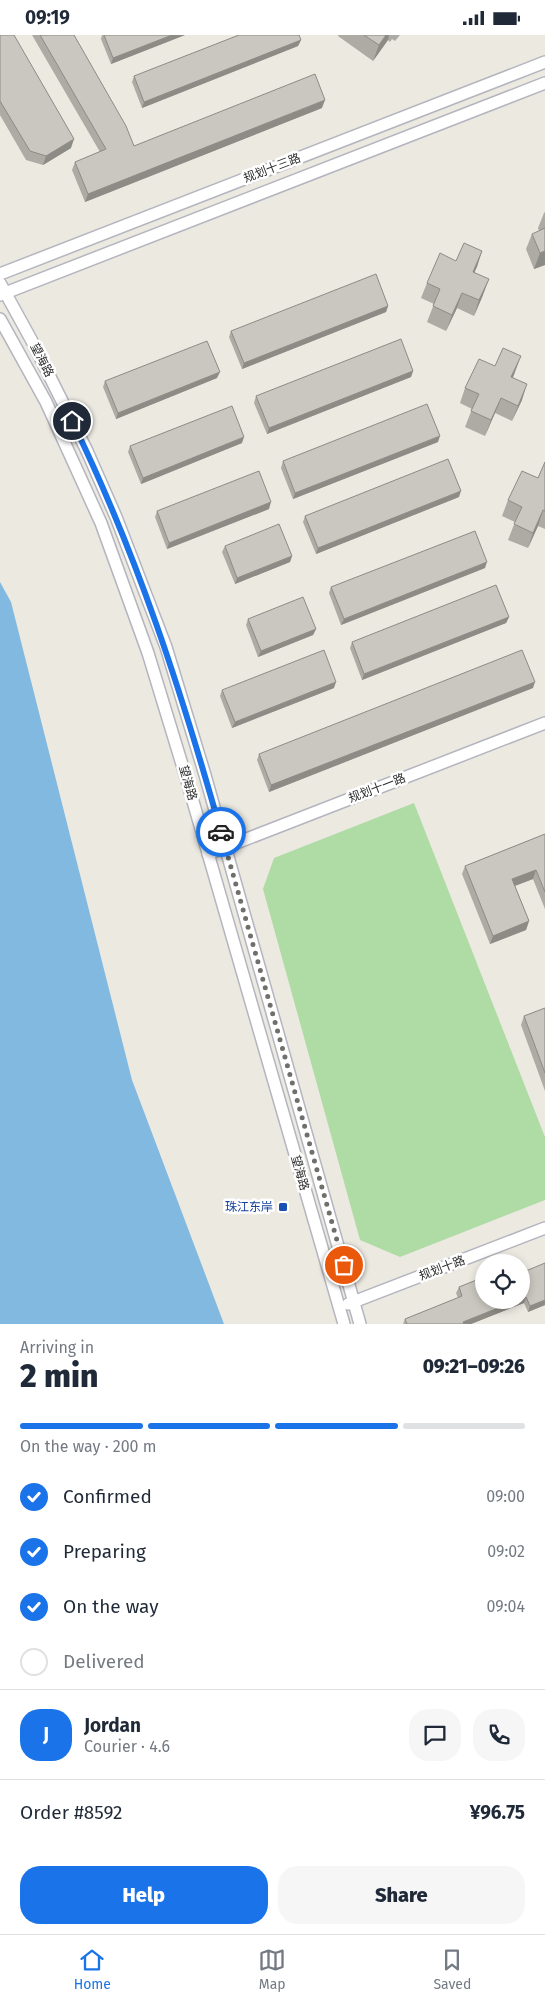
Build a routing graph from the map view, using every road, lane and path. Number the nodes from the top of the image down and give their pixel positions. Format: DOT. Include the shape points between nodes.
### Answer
graph roads {
  1 [pos="545,62"];
  2 [pos="545,83"];
  3 [pos="0,274"];
  4 [pos="2,290"];
  5 [pos="0,319"];
  6 [pos="545,723"];
  7 [pos="226,847"];
  8 [pos="208,854"];
  9 [pos="545,1228"];
  10 [pos="354,1302"];
  11 [pos="339,1308"];
  12 [pos="344,1324"];
  13 [pos="360,1324"];
  1 -- 3 [label="street, 规划十三路"];
  2 -- 4 [label="street, 规划十三路"];
  4 -- 7 [label="street, 望海路" via="58,391 119,525 166,647"];
  5 -- 8 [label="street, 望海路" via="46,402 107,541 148,653"];
  6 -- 7 [label="street, 规划十一路"];
  7 -- 8 [label="street, 规划十一路"];
  7 -- 10 [label="street, 望海路"];
  8 -- 11 [label="street, 望海路"];
  9 -- 10 [label="street, 规划十路"];
  10 -- 11 [label="street, 规划十路"];
  10 -- 13 [label="street, 望海路"];
  11 -- 12 [label="street, 望海路"];
}
